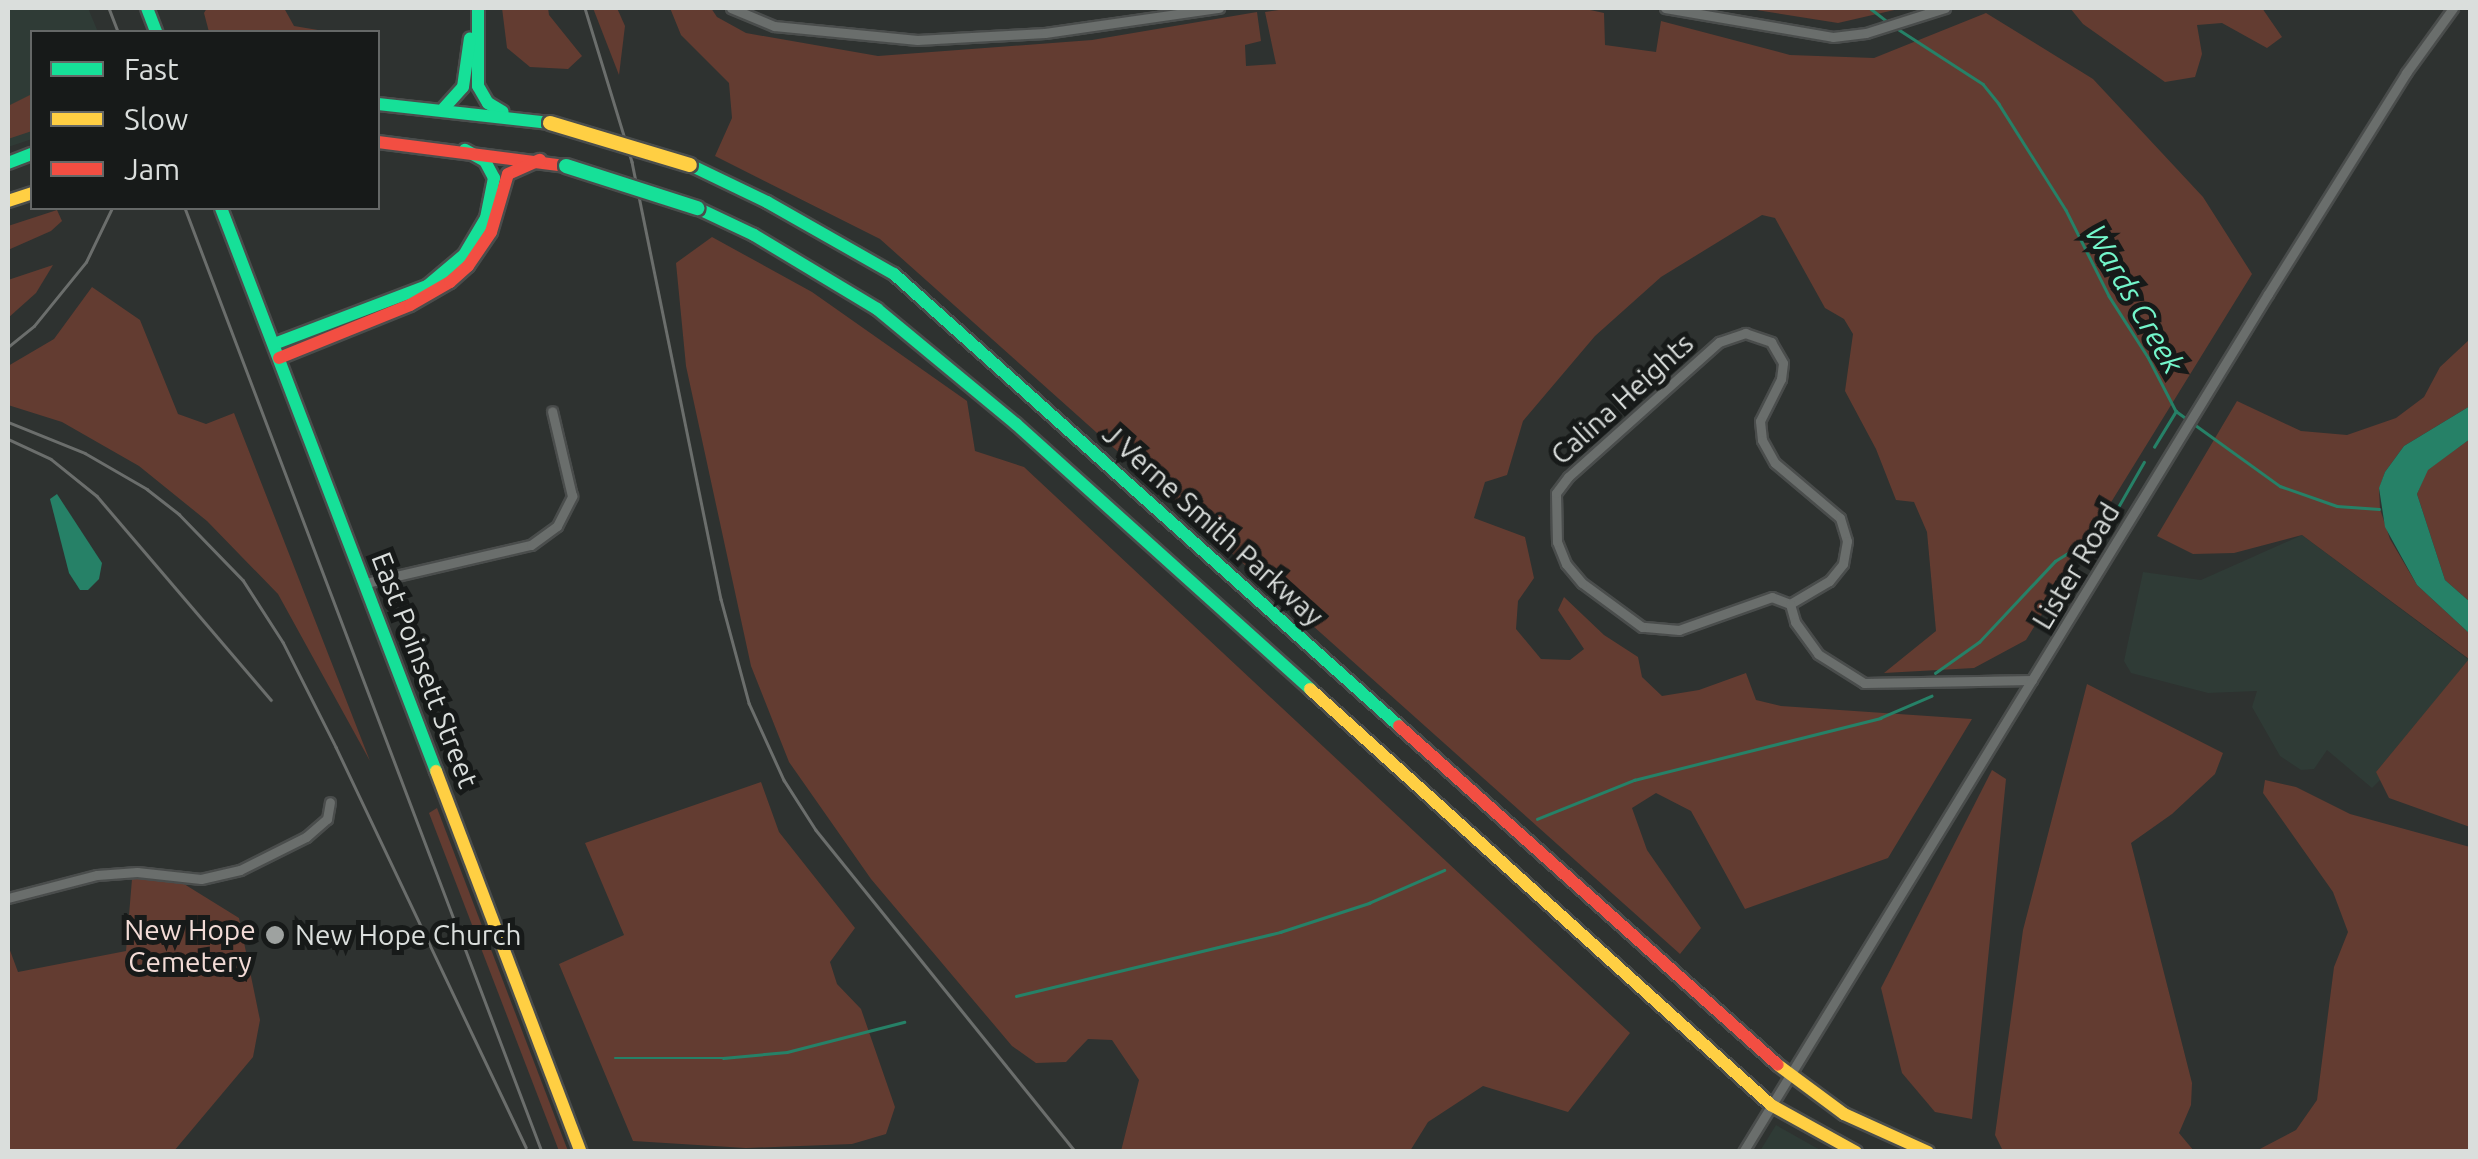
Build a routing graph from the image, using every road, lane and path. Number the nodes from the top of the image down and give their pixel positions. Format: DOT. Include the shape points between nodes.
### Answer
graph roads {
  1 [pos="468,8"];
  2 [pos="478,8"];
  3 [pos="730,8"];
  4 [pos="1220,8"];
  5 [pos="1665,8"];
  6 [pos="1945,8"];
  7 [pos="2453,8"];
  8 [pos="380,104"];
  9 [pos="444,108"];
  10 [pos="508,115"];
  11 [pos="380,142"];
  12 [pos="466,150"];
  13 [pos="540,160"];
  14 [pos="222,210"];
  15 [pos="277,351"];
  16 [pos="552,411"];
  17 [pos="366,583"];
  18 [pos="1790,604"];
  19 [pos="2032,680"];
  20 [pos="330,802"];
  21 [pos="8,898"];
  22 [pos="1790,1075"];
  23 [pos="1771,1105"];
  24 [pos="580,1152"];
  25 [pos="1743,1152"];
  26 [pos="1856,1152"];
  27 [pos="1928,1152"];
  1 -- 9 [label="main road" via="468,68 458,97"];
  2 -- 10 [label="main road" via="480,92"];
  3 -- 4 [label="street" via="774,26 917,40 1046,33"];
  5 -- 6 [label="street" via="1816,36 1850,36"];
  7 -- 19 [label="street, Lister Road"];
  8 -- 9 [label="main road, J Verne Smith Parkway"];
  9 -- 10 [label="main road, J Verne Smith Parkway"];
  10 -- 22 [label="main road, J Verne Smith Parkway, bridge" via="690,165 894,274"];
  11 -- 12 [label="main road, J Verne Smith Parkway"];
  12 -- 13 [label="main road, J Verne Smith Parkway"];
  12 -- 15 [label="main road" via="485,161 494,178 486,218 464,255 427,286"];
  13 -- 15 [label="main road" via="508,174 491,232 450,282 410,306"];
  13 -- 23 [label="main road, J Verne Smith Parkway, bridge" via="697,208 877,309 1016,424"];
  14 -- 15 [label="main road, East Poinsett Street"];
  15 -- 17 [label="main road, East Poinsett Street"];
  16 -- 17 [label="street" via="572,496 557,526 531,545"];
  17 -- 24 [label="main road, East Poinsett Street"];
  18 -- 18 [label="street, Calina Heights" via="1767,598 1679,630 1654,630 1631,621 1582,582 1557,542 1554,502 1560,484 1736,334 1763,337 1783,363 1760,421 1768,452 1845,529 1846,552 1836,574"];
  18 -- 19 [label="street" via="1818,654 1864,684"];
  19 -- 22 [label="street, Lister Road"];
  20 -- 21 [label="street" via="327,819 306,837 240,870 201,878 98,874"];
  22 -- 23 [label="street, Lister Road"];
  22 -- 27 [label="main road, J Verne Smith Parkway" via="1844,1114"];
  23 -- 25 [label="street, Lister Road"];
  23 -- 26 [label="main road, J Verne Smith Parkway"];
}
